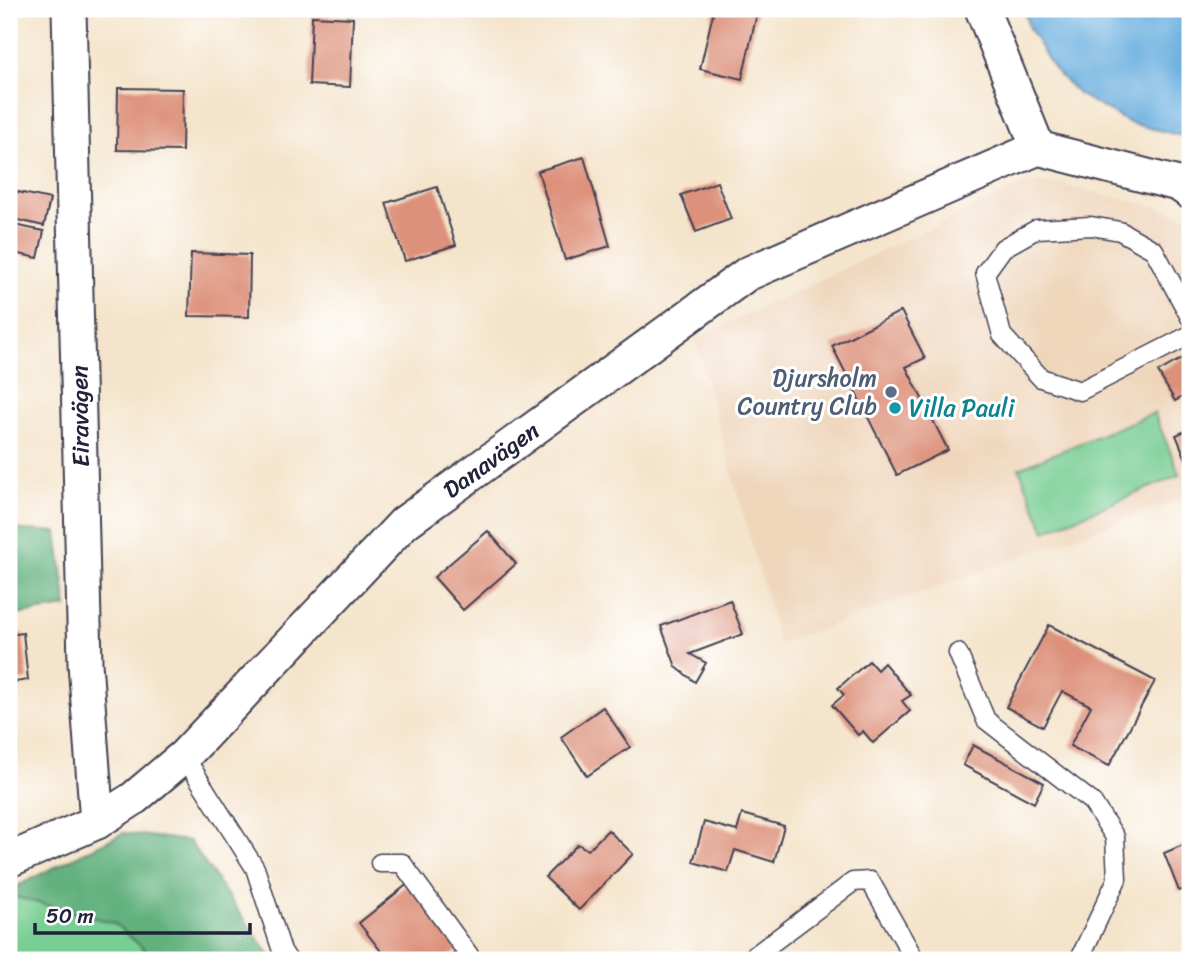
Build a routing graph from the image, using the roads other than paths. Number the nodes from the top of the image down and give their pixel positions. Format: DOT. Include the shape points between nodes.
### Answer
graph roads {
  1 [pos="69,9"];
  2 [pos="982,9"];
  3 [pos="1038,148"];
  4 [pos="1190,192"];
  5 [pos="1190,317"];
  6 [pos="1190,335"];
  7 [pos="958,653"];
  8 [pos="184,756"];
  9 [pos="97,822"];
  10 [pos="9,860"];
  11 [pos="380,863"];
  12 [pos="288,960"];
  13 [pos="470,960"];
  14 [pos="749,960"];
  15 [pos="915,960"];
  16 [pos="1079,960"];
  1 -- 9 [label="street, Eiravägen" via="85,663"];
  2 -- 3 [label="street"];
  3 -- 4 [label="street" via="1178,184"];
  3 -- 8 [label="street, Danavägen" via="747,274 404,523"];
  5 -- 6 [label="lane" via="1154,250 1120,231 1091,226 1037,229 1003,248 985,273 1002,335 1041,378 1080,391"];
  7 -- 16 [label="lane" via="986,720 1092,802 1115,837 1117,879"];
  8 -- 9 [label="street, Danavägen" via="134,799"];
  8 -- 12 [label="lane" via="255,868"];
  9 -- 10 [label="street, Danavägen"];
  11 -- 13 [label="lane" via="402,863"];
  14 -- 15 [label="lane" via="853,882 870,881"];
}
